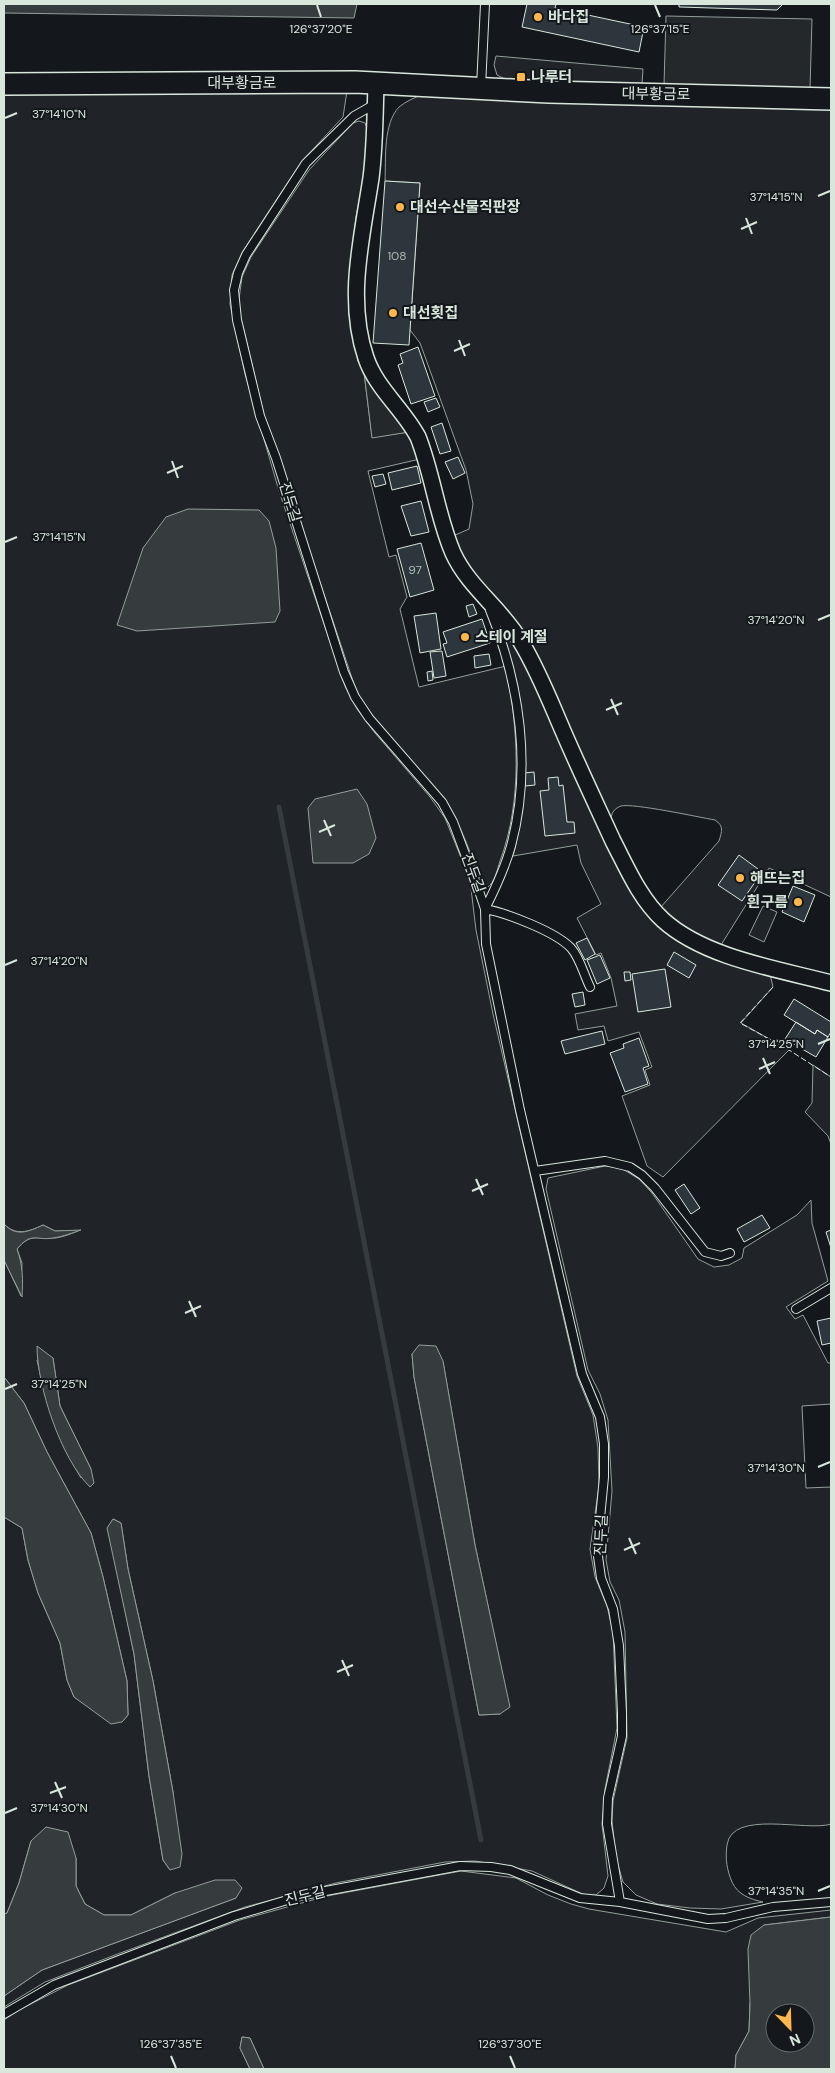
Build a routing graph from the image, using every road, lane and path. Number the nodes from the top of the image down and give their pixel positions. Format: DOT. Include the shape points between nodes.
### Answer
graph roads {
  1 [pos="485,4"];
  2 [pos="4,84"];
  3 [pos="481,89"];
  4 [pos="375,93"];
  5 [pos="831,99"];
  6 [pos="485,597"];
  7 [pos="485,909"];
  8 [pos="831,983"];
  9 [pos="590,987"];
  10 [pos="535,1171"];
  11 [pos="730,1253"];
  12 [pos="831,1288"];
  13 [pos="796,1309"];
  14 [pos="620,1902"];
  15 [pos="831,1902"];
  16 [pos="4,2014"];
  1 -- 3 [label="lane"];
  2 -- 4 [label="main road, 대부황금로"];
  3 -- 4 [label="main road, 대부황금로"];
  3 -- 5 [label="main road, 대부황금로"];
  4 -- 6 [label="street, 진두길" via="371,178 356,295 359,331 370,368 418,437 447,536 460,568"];
  4 -- 7 [label="lane, 진두길" via="306,163 246,255 234,290 237,320 260,416 344,672 369,718 442,802 453,822"];
  6 -- 7 [label="lane, 진두길" via="515,689 520,745 516,823 502,872"];
  6 -- 8 [label="street, 진두길" via="507,621 532,661 624,863 638,889 662,920 678,932 719,952"];
  7 -- 9 [label="lane, 진두길" via="517,918 565,944 577,958"];
  7 -- 10 [label="lane, 진두길" via="486,944"];
  10 -- 11 [label="lane" via="605,1161 630,1167 655,1188 705,1252 721,1256"];
  10 -- 14 [label="lane, 진두길" via="582,1374 600,1417 604,1444 597,1549 601,1578 613,1609 619,1646 622,1736 608,1798 607,1824"];
  12 -- 13 [label="lane"];
  14 -- 15 [label="lane, 진두길" via="708,1920 773,1907"];
  14 -- 16 [label="lane, 진두길" via="580,1898 530,1877 490,1867 460,1866 431,1870 304,1895 225,1919 54,1985"];
}
